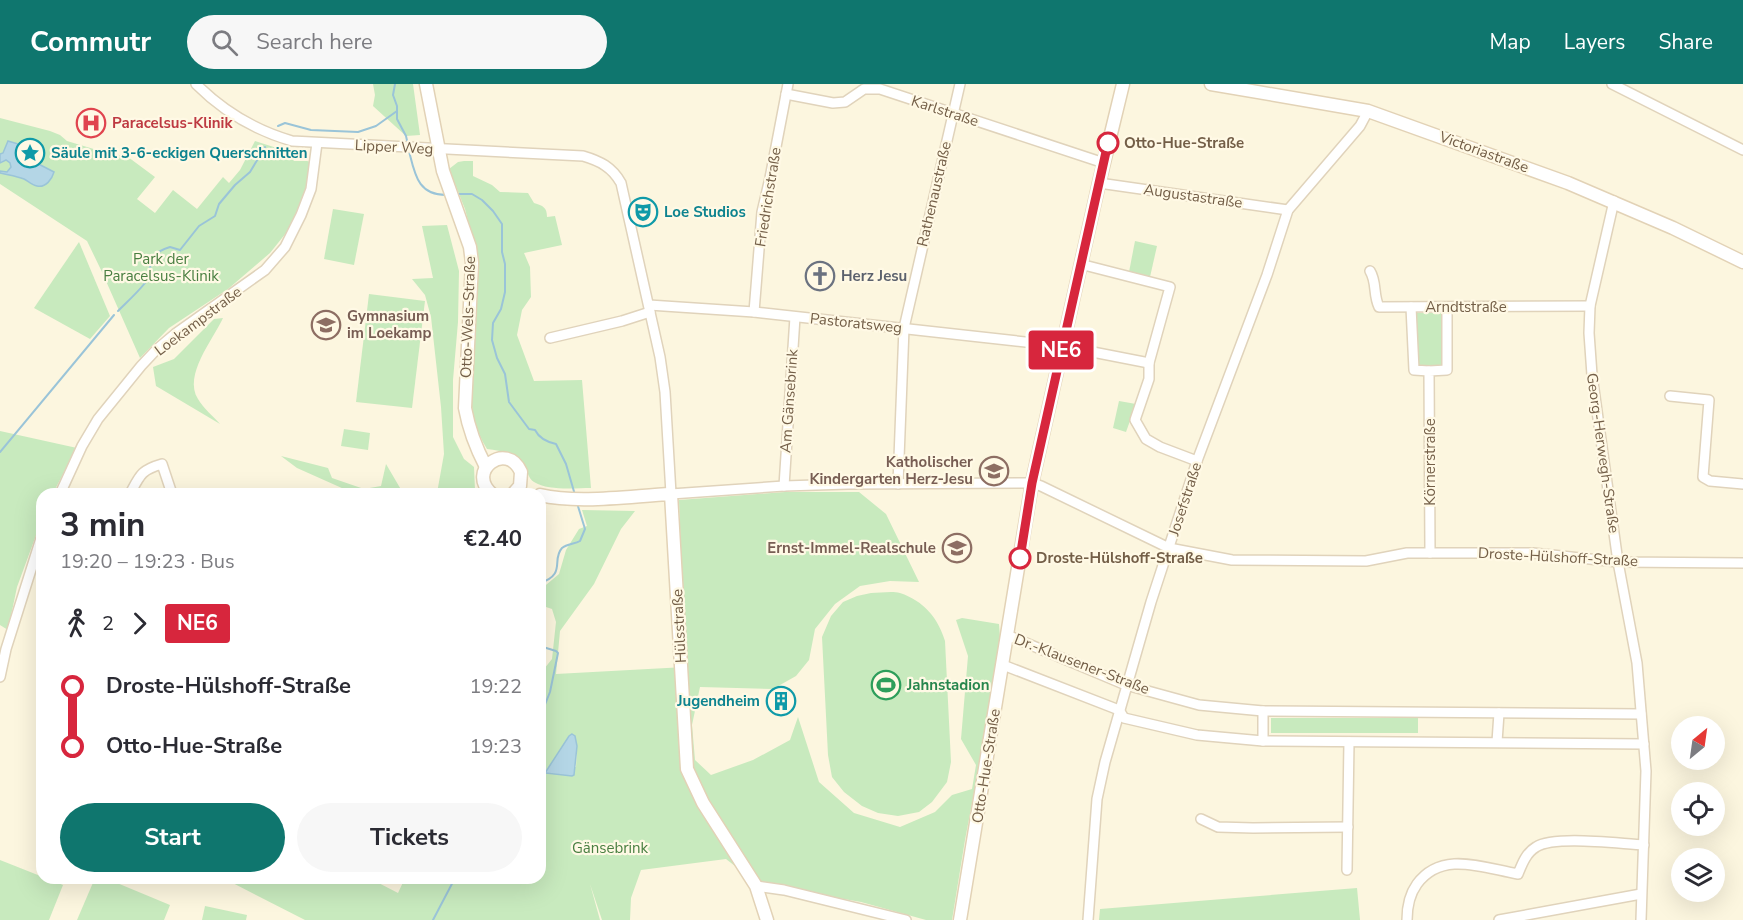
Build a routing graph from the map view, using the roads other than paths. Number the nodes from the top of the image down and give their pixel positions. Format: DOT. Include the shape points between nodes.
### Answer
graph roads {
  1 [pos="196,84"];
  2 [pos="426,84"];
  3 [pos="960,84"];
  4 [pos="1123,84"];
  5 [pos="1211,84"];
  6 [pos="1612,84"];
  7 [pos="787,89"];
  8 [pos="1368,111"];
  9 [pos="953,114"];
  10 [pos="317,143"];
  11 [pos="438,149"];
  12 [pos="1743,150"];
  13 [pos="1104,162"];
  14 [pos="607,166"];
  15 [pos="1099,183"];
  16 [pos="1614,201"];
  17 [pos="1288,210"];
  18 [pos="1743,262"];
  19 [pos="1080,264"];
  20 [pos="1370,271"];
  21 [pos="1590,306"];
  22 [pos="1411,307"];
  23 [pos="1447,307"];
  24 [pos="650,309"];
  25 [pos="754,312"];
  26 [pos="795,317"];
  27 [pos="904,328"];
  28 [pos="550,338"];
  29 [pos="1062,346"];
  30 [pos="1149,363"];
  31 [pos="1429,371"];
  32 [pos="1670,396"];
  33 [pos="476,447"];
  34 [pos="498,459"];
  35 [pos="1197,461"];
  36 [pos="486,467"];
  37 [pos="1032,483"];
  38 [pos="898,484"];
  39 [pos="1743,484"];
  40 [pos="784,486"];
  41 [pos="63,488"];
  42 [pos="133,488"];
  43 [pos="170,488"];
  44 [pos="488,488"];
  45 [pos="530,488"];
  46 [pos="670,494"];
  47 [pos="546,495"];
  48 [pos="1169,548"];
  49 [pos="1430,553"];
  50 [pos="36,554"];
  51 [pos="1618,562"];
  52 [pos="1743,563"];
  53 [pos="1007,635"];
  54 [pos="1003,665"];
  55 [pos="0,676"];
  56 [pos="1126,685"];
  57 [pos="1119,710"];
  58 [pos="1263,711"];
  59 [pos="1499,713"];
  60 [pos="1641,714"];
  61 [pos="1263,741"];
  62 [pos="1349,742"];
  63 [pos="1497,742"];
  64 [pos="1644,744"];
  65 [pos="1201,819"];
  66 [pos="1348,827"];
  67 [pos="1644,845"];
  68 [pos="1347,870"];
  69 [pos="756,886"];
  70 [pos="1641,894"];
  71 [pos="767,920"];
  72 [pos="906,920"];
  73 [pos="960,920"];
  74 [pos="1088,920"];
  75 [pos="1407,920"];
  76 [pos="1499,920"];
  77 [pos="1641,920"];
  1 -- 10 [label="street, Lipper Weg" via="224,109 270,135"];
  2 -- 11 [label="main road, Otto-Wels-Straße"];
  3 -- 9 [label="street, Rathenaustraße"];
  4 -- 13 [label="main road, Otto-Hue-Straße"];
  5 -- 8 [label="main road, Victoriastraße"];
  6 -- 12 [label="street"];
  7 -- 9 [label="street, Karlstraße" via="833,103 845,102 864,89 880,89"];
  7 -- 25 [label="street, Friedrichstraße" via="762,212"];
  8 -- 16 [label="main road, Victoriastraße"];
  8 -- 17 [label="street, Josefstraße" via="1360,126"];
  9 -- 13 [label="street, Karlstraße"];
  9 -- 27 [label="street, Rathenaustraße"];
  10 -- 11 [label="street, Lipper Weg"];
  10 -- 41 [label="street, Loekampstraße" via="311,189 285,247 265,270 175,334 141,366 98,419"];
  11 -- 14 [label="street, Lipper Weg" via="583,156"];
  11 -- 33 [label="main road, Otto-Wels-Straße" via="470,247 465,408"];
  13 -- 15 [label="main road, Otto-Hue-Straße"];
  14 -- 24 [label="street, Hülsstraße" via="621,183"];
  15 -- 17 [label="street, Augustastraße"];
  15 -- 19 [label="main road, Otto-Hue-Straße"];
  16 -- 18 [label="main road, Victoriastraße"];
  16 -- 21 [label="street, Georg-Herwegh-Straße"];
  17 -- 35 [label="street, Josefstraße"];
  19 -- 29 [label="main road, Otto-Hue-Straße"];
  19 -- 30 [label="street" via="1170,286"];
  20 -- 22 [label="street, Arndtstraße" via="1379,307"];
  21 -- 23 [label="street, Arndtstraße"];
  21 -- 51 [label="street, Georg-Herwegh-Straße" via="1592,375"];
  22 -- 23 [label="street, Arndtstraße"];
  22 -- 31 [label="street" via="1414,370"];
  23 -- 31 [label="street" via="1447,370"];
  24 -- 25 [label="street, Pastoratsweg"];
  24 -- 28 [label="street" via="622,321"];
  24 -- 46 [label="street, Hülsstraße" via="665,392"];
  25 -- 26 [label="street, Pastoratsweg"];
  26 -- 27 [label="street, Pastoratsweg"];
  26 -- 40 [label="street, Am Gänsebrink"];
  27 -- 29 [label="street, Pastoratsweg"];
  27 -- 38 [label="street, Rathenaustraße"];
  29 -- 30 [label="street, Pastoratsweg"];
  29 -- 37 [label="main road, Otto-Hue-Straße"];
  30 -- 35 [label="street" via="1149,379 1135,420 1146,439"];
  31 -- 49 [label="street, Körnerstraße"];
  32 -- 39 [label="street" via="1709,400 1703,477"];
  33 -- 34 [label="main road"];
  33 -- 36 [label="main road, Otto-Wels-Straße"];
  34 -- 36 [label="main road"];
  34 -- 45 [label="main road" via="516,464"];
  35 -- 48 [label="street, Josefstraße"];
  36 -- 44 [label="main road, Otto-Wels-Straße" via="483,481"];
  37 -- 38 [label="street, Droste-Hülshoff-Straße"];
  37 -- 48 [label="street, Droste-Hülshoff-Straße"];
  37 -- 53 [label="main road, Otto-Hue-Straße"];
  38 -- 40 [label="street, Droste-Hülshoff-Straße"];
  40 -- 46 [label="street, Droste-Hülshoff-Straße"];
  42 -- 43 [label="street" via="139,475 162,464"];
  46 -- 47 [label="main road" via="585,499"];
  46 -- 69 [label="main road, Hülsstraße" via="687,770"];
  48 -- 49 [label="street, Droste-Hülshoff-Straße" via="1232,560 1366,561"];
  48 -- 56 [label="street, Josefstraße"];
  49 -- 51 [label="street, Droste-Hülshoff-Straße" via="1533,553"];
  50 -- 55 [label="street"];
  51 -- 52 [label="street, Droste-Hülshoff-Straße"];
  51 -- 60 [label="street, Georg-Herwegh-Straße" via="1637,663"];
  53 -- 54 [label="main road, Otto-Hue-Straße"];
  53 -- 56 [label="street, Dr.-Klausener-Straße"];
  54 -- 57 [label="street, Dr.-Klausener-Straße"];
  54 -- 73 [label="main road, Otto-Hue-Straße"];
  56 -- 57 [label="street, Josefstraße"];
  56 -- 58 [label="street, Dr.-Klausener-Straße" via="1199,705"];
  57 -- 61 [label="street, Dr.-Klausener-Straße" via="1124,718 1197,735"];
  57 -- 74 [label="street, Josefstraße" via="1097,800"];
  58 -- 59 [label="street, Dr.-Klausener-Straße"];
  58 -- 61 [label="street"];
  59 -- 60 [label="street, Dr.-Klausener-Straße"];
  59 -- 63 [label="street"];
  60 -- 64 [label="street, Georg-Herwegh-Straße"];
  61 -- 62 [label="street, Dr.-Klausener-Straße"];
  62 -- 63 [label="street, Dr.-Klausener-Straße"];
  62 -- 66 [label="street"];
  63 -- 64 [label="street, Dr.-Klausener-Straße"];
  64 -- 67 [label="street, Georg-Herwegh-Straße"];
  65 -- 66 [label="street" via="1218,827"];
  66 -- 68 [label="street"];
  67 -- 70 [label="street, Georg-Herwegh-Straße"];
  67 -- 75 [label="street" via="1547,842 1534,847 1518,874 1446,864 1428,872 1413,890"];
  69 -- 71 [label="main road, Hülsstraße"];
  69 -- 72 [label="street"];
  70 -- 76 [label="street"];
  70 -- 77 [label="street, Georg-Herwegh-Straße"];
}
